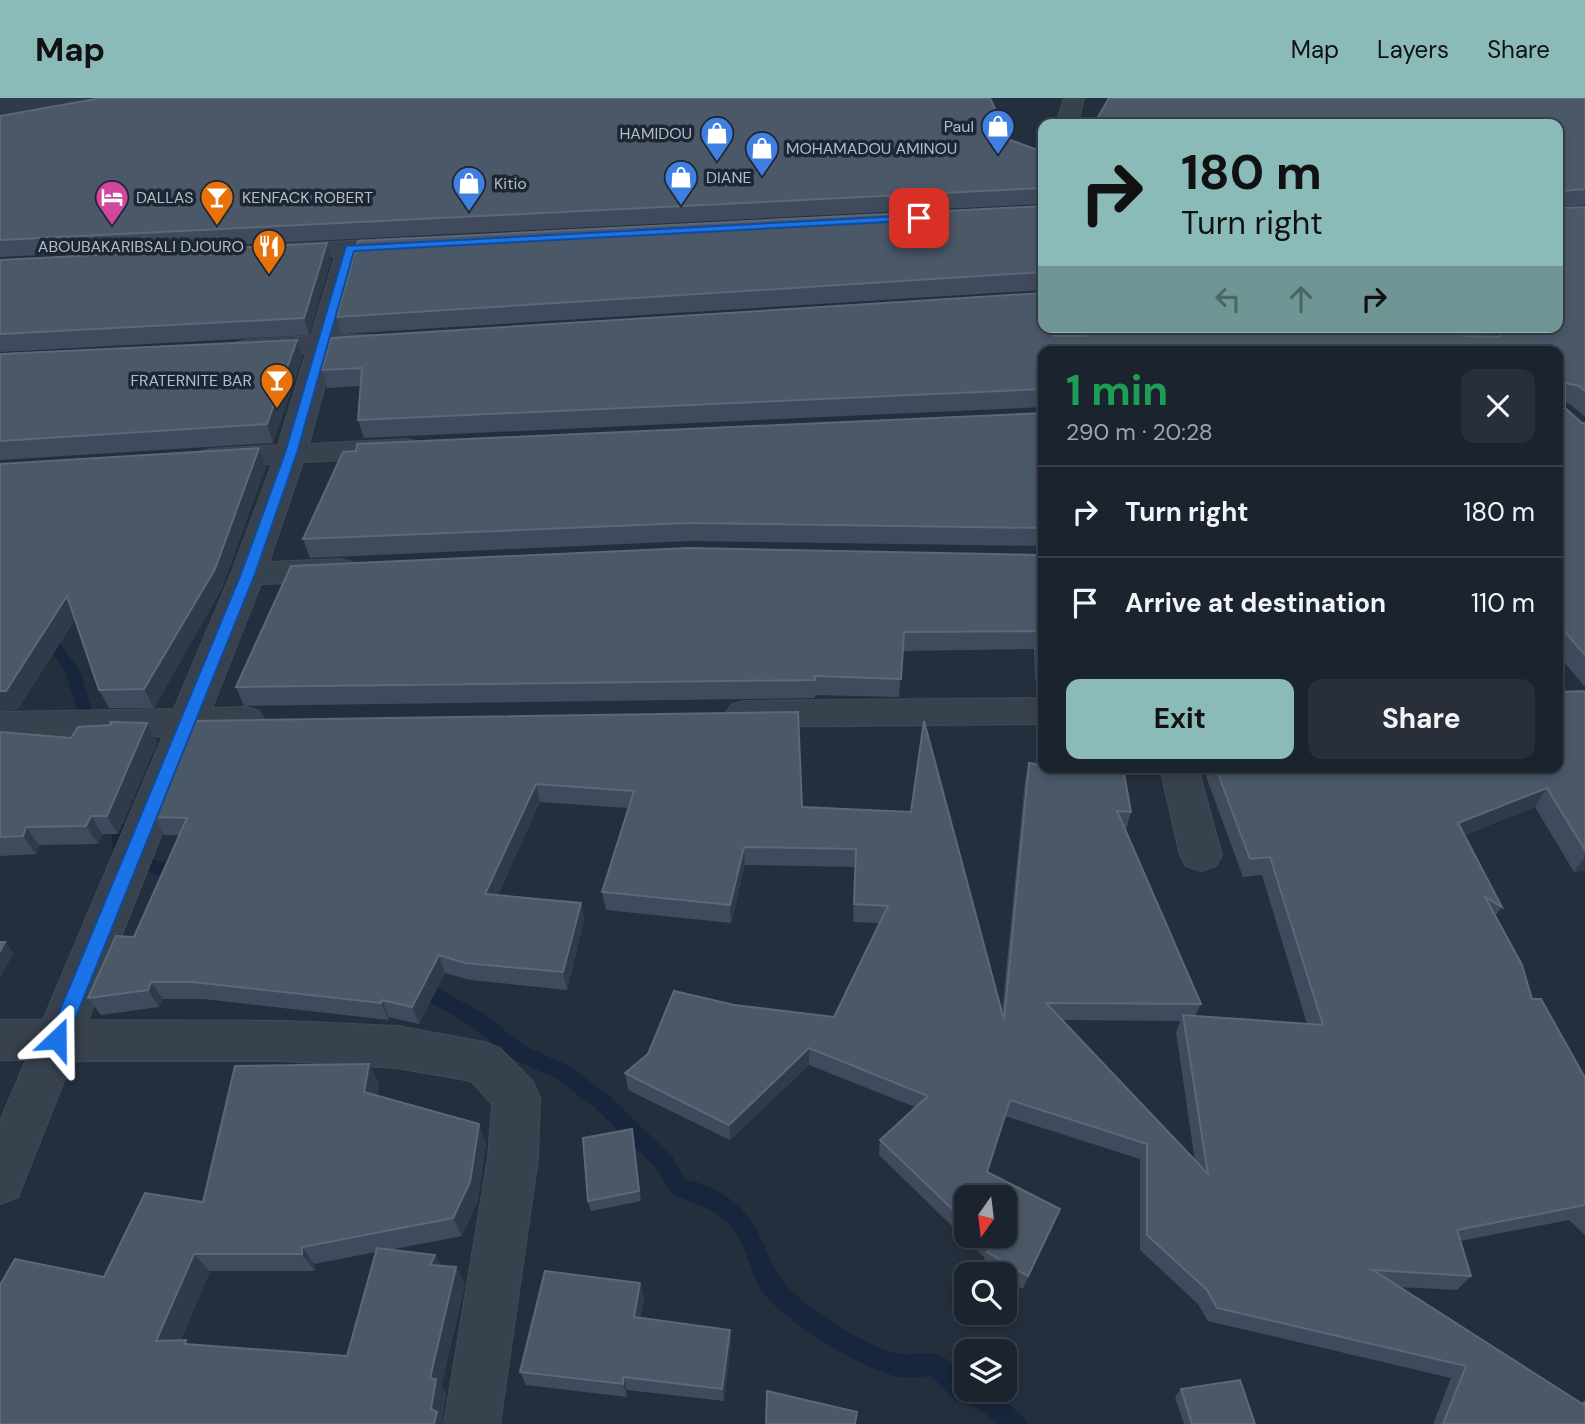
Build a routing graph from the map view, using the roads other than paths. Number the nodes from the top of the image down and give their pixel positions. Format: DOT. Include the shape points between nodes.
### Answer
graph roads {
  1 [pos="1074,98"];
  2 [pos="1069,119"];
  3 [pos="433,243"];
  4 [pos="350,248"];
  5 [pos="256,253"];
  6 [pos="407,341"];
  7 [pos="325,344"];
  8 [pos="217,350"];
  9 [pos="430,447"];
  10 [pos="291,453"];
  11 [pos="180,460"];
  12 [pos="372,568"];
  13 [pos="248,574"];
  14 [pos="1038,711"];
  15 [pos="712,715"];
  16 [pos="285,720"];
  17 [pos="188,721"];
  18 [pos="0,726"];
  19 [pos="1180,773"];
  20 [pos="1201,855"];
  21 [pos="57,1039"];
  22 [pos="0,1040"];
  23 [pos="0,1181"];
  24 [pos="472,1424"];
  1 -- 2 [label="street"];
  3 -- 4 [label="street"];
  4 -- 5 [label="street"];
  4 -- 7 [label="street"];
  6 -- 7 [label="street"];
  7 -- 8 [label="street"];
  7 -- 10 [label="street"];
  9 -- 10 [label="street"];
  10 -- 11 [label="street"];
  10 -- 13 [label="street"];
  12 -- 13 [label="street"];
  13 -- 17 [label="street"];
  14 -- 15 [label="street"];
  16 -- 17 [label="street"];
  17 -- 18 [label="street"];
  17 -- 21 [label="street"];
  19 -- 20 [label="street"];
  21 -- 22 [label="street"];
  21 -- 23 [label="street"];
  21 -- 24 [label="street" via="383,1046 484,1063 516,1097 513,1158"];
}
